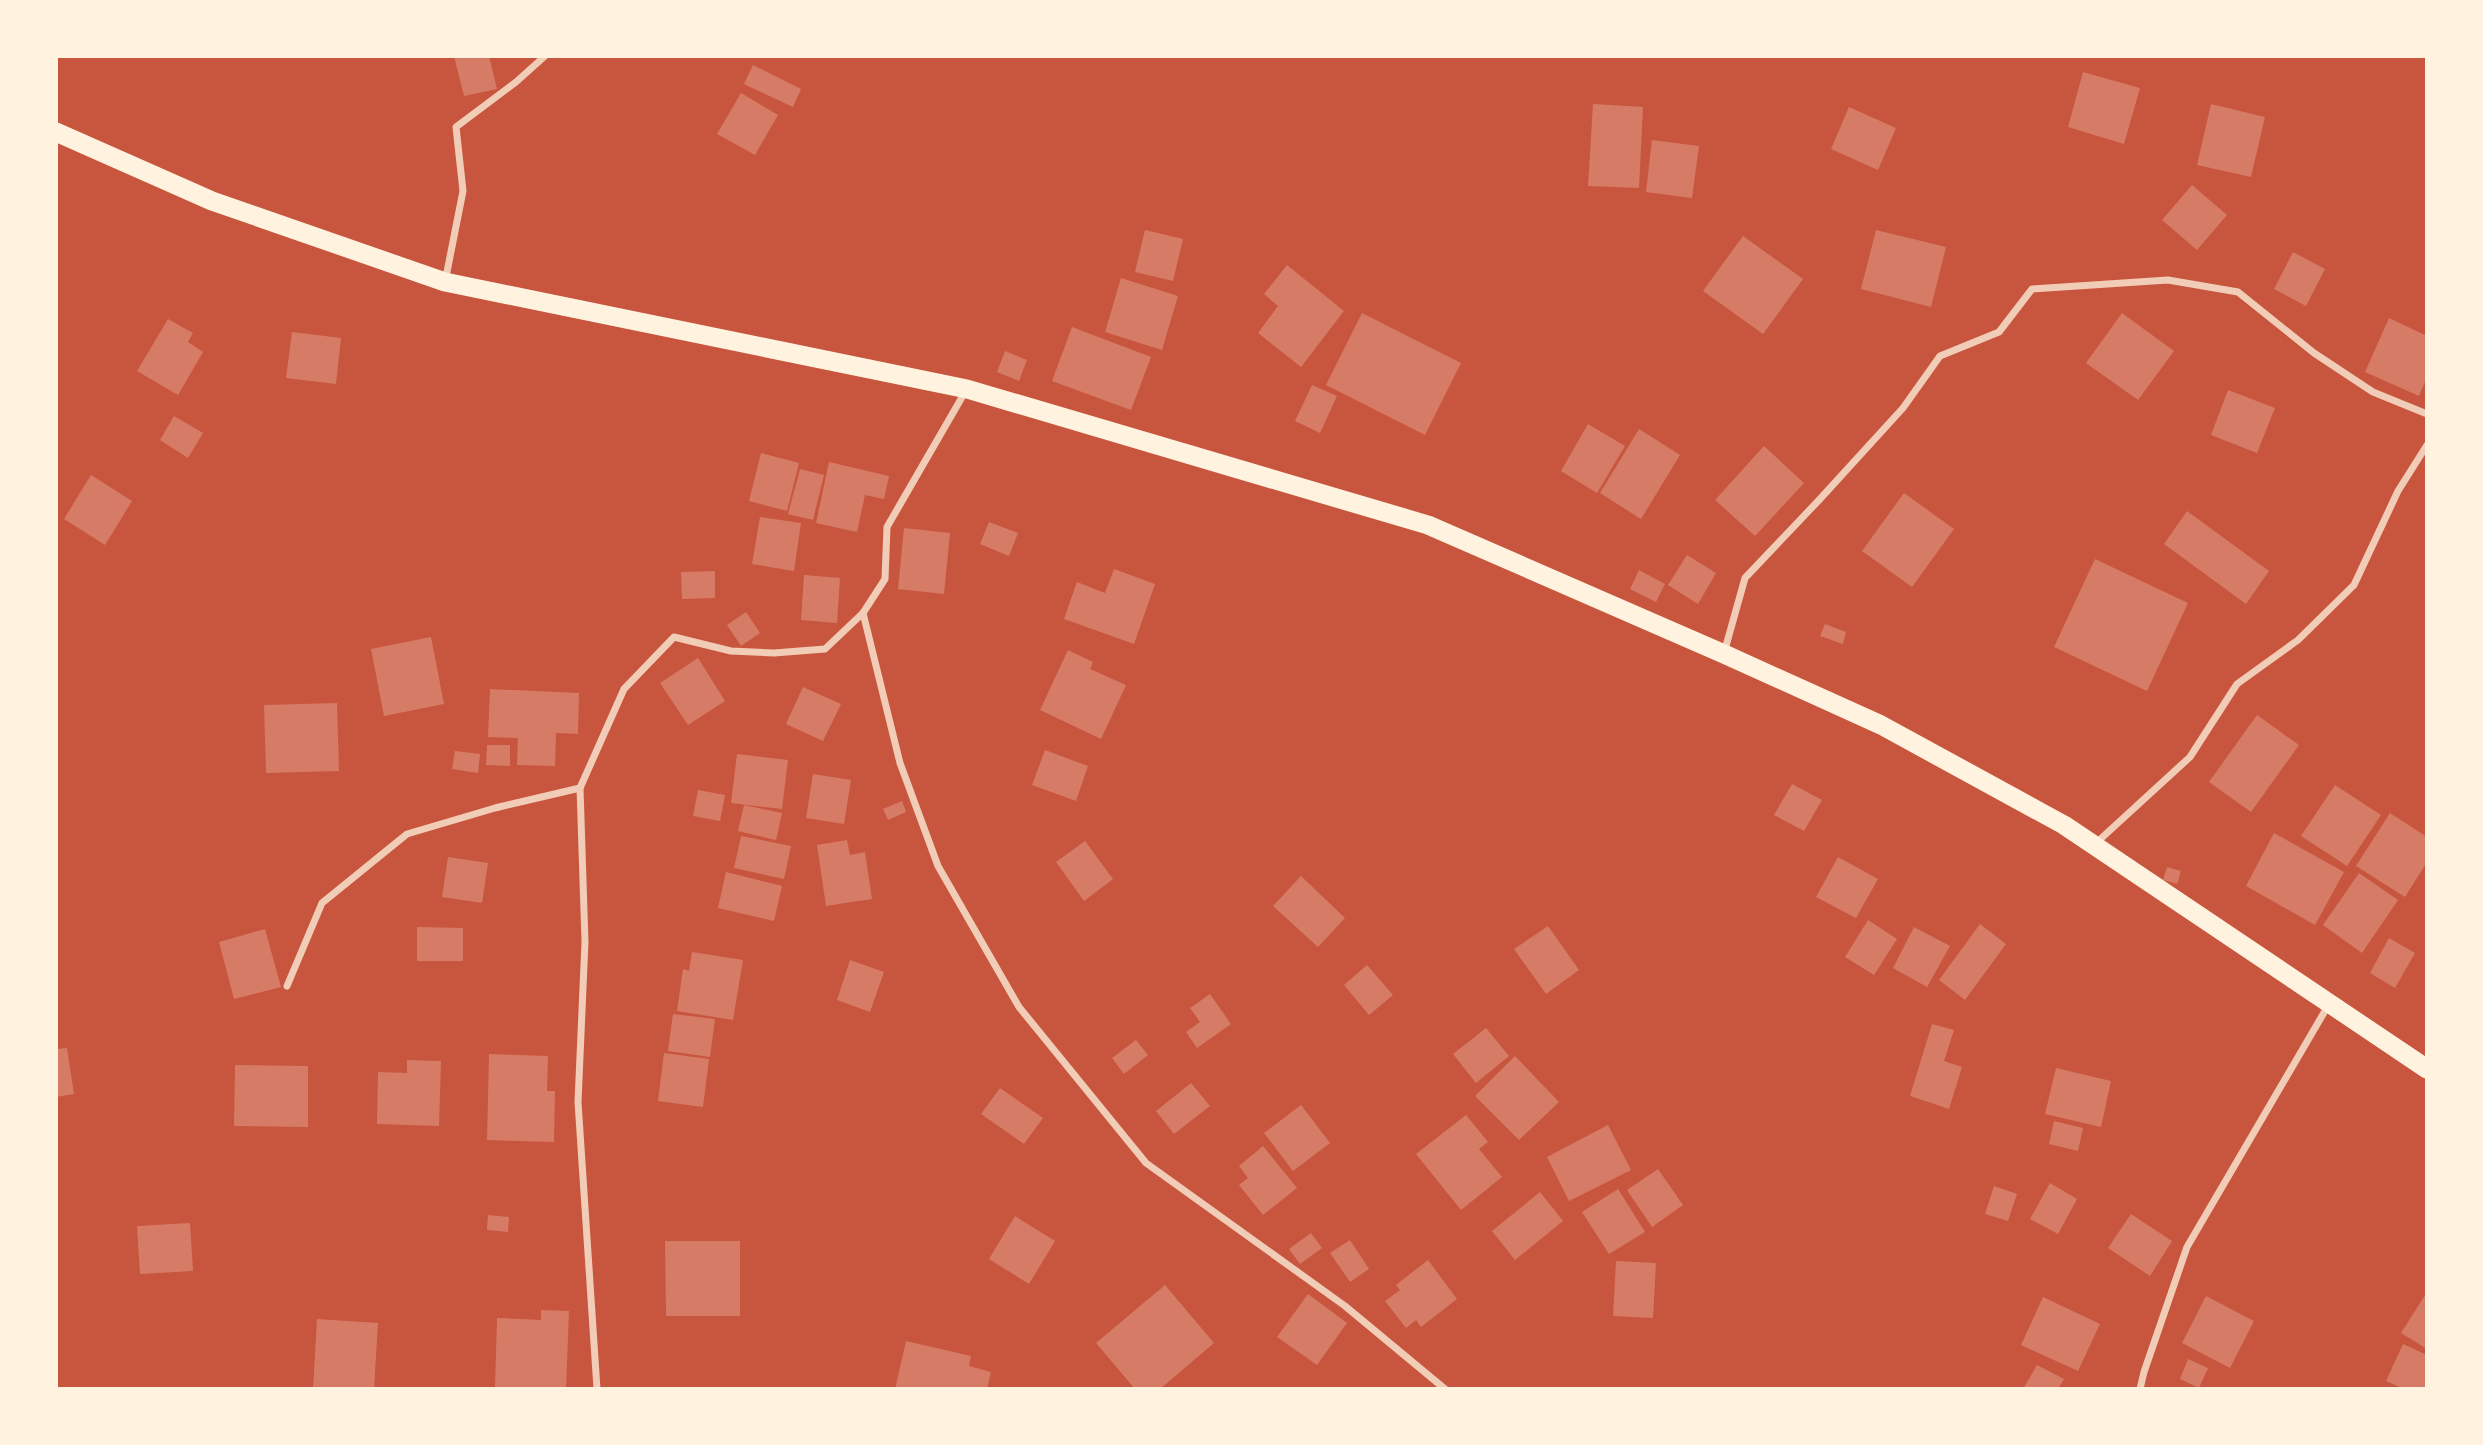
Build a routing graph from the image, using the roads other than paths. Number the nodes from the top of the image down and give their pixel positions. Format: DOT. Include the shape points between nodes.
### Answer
graph roads {
  1 [pos="545,56"];
  2 [pos="56,132"];
  3 [pos="445,282"];
  4 [pos="967,388"];
  5 [pos="2427,414"];
  6 [pos="2427,444"];
  7 [pos="863,613"];
  8 [pos="1724,653"];
  9 [pos="580,788"];
  10 [pos="2093,845"];
  11 [pos="287,986"];
  12 [pos="2330,1003"];
  13 [pos="2427,1069"];
  14 [pos="597,1389"];
  15 [pos="1445,1389"];
  16 [pos="2140,1389"];
  1 -- 3 [label="street" via="456,127 463,191"];
  2 -- 3 [label="highway" via="212,201"];
  3 -- 4 [label="highway"];
  4 -- 7 [label="street" via="887,527 885,579"];
  4 -- 8 [label="highway" via="1428,525"];
  5 -- 8 [label="street" via="2373,392 2314,353 2238,292 2168,280 2032,289 1999,332 1940,356 1903,408 1745,578"];
  6 -- 10 [label="street" via="2398,491 2354,585 2298,640 2237,684 2190,757"];
  7 -- 9 [label="street" via="825,649 731,651 674,637 624,689"];
  7 -- 15 [label="street" via="900,763 938,866 1018,1007 1146,1163 1345,1306"];
  8 -- 10 [label="highway" via="1881,725"];
  9 -- 11 [label="street" via="407,834 322,903"];
  9 -- 14 [label="street" via="585,942 578,1102"];
  10 -- 12 [label="highway"];
  12 -- 13 [label="highway"];
  12 -- 16 [label="street" via="2187,1247"];
}
